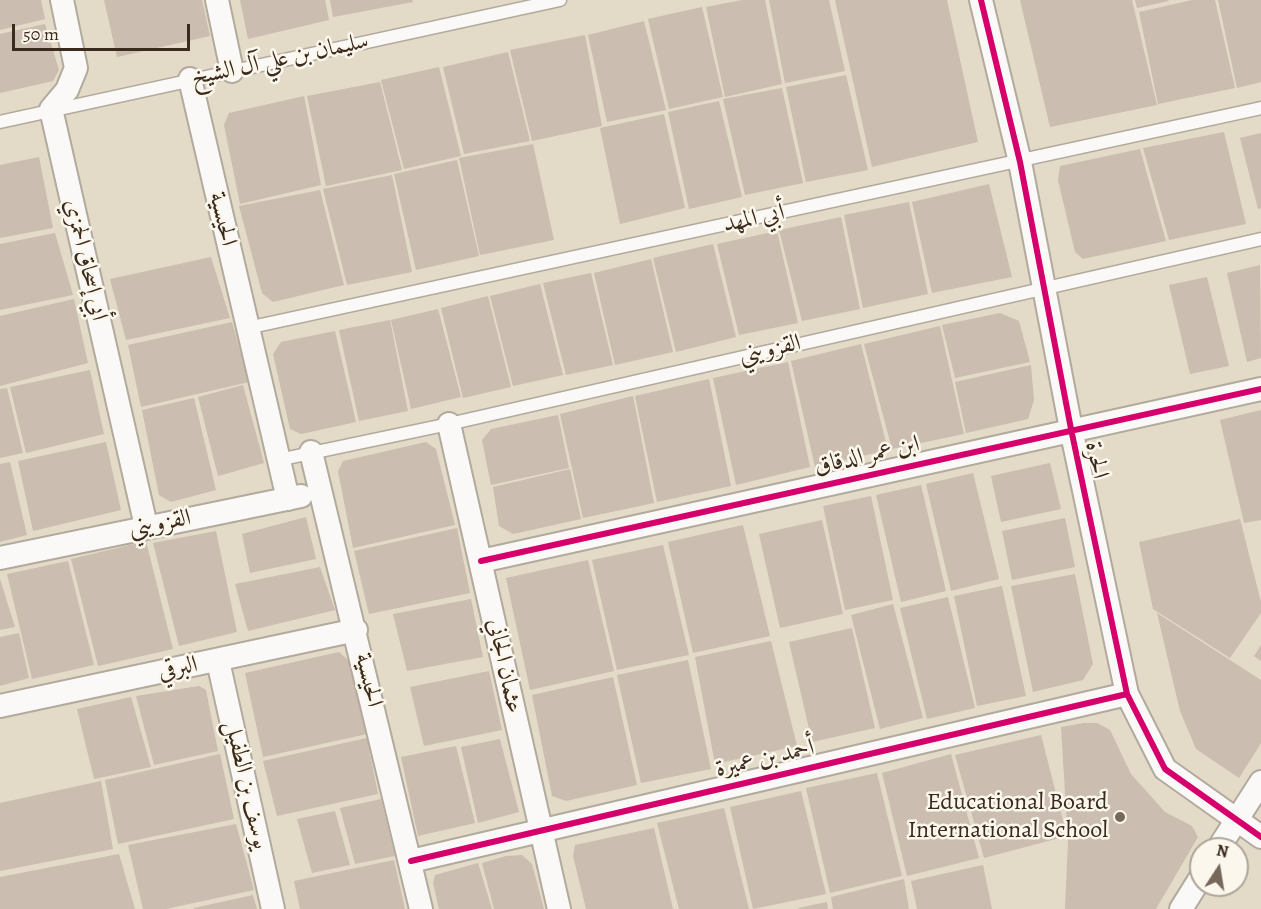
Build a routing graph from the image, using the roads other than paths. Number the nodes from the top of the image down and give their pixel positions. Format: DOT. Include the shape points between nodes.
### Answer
graph roads {
  1 [pos="62,0"];
  2 [pos="217,0"];
  3 [pos="560,0"];
  4 [pos="981,0"];
  5 [pos="231,71"];
  6 [pos="190,79"];
  7 [pos="1261,108"];
  8 [pos="51,109"];
  9 [pos="0,122"];
  10 [pos="1020,162"];
  11 [pos="1261,238"];
  12 [pos="1044,288"];
  13 [pos="246,328"];
  14 [pos="1261,389"];
  15 [pos="449,424"];
  16 [pos="1071,429"];
  17 [pos="311,452"];
  18 [pos="278,459"];
  19 [pos="320,491"];
  20 [pos="288,499"];
  21 [pos="146,526"];
  22 [pos="0,558"];
  23 [pos="481,561"];
  24 [pos="356,630"];
  25 [pos="218,661"];
  26 [pos="1127,694"];
  27 [pos="0,706"];
  28 [pos="1261,782"];
  29 [pos="1237,820"];
  30 [pos="539,830"];
  31 [pos="1226,837"];
  32 [pos="1261,837"];
  33 [pos="411,861"];
  34 [pos="1189,896"];
  35 [pos="273,909"];
  36 [pos="421,909"];
  37 [pos="559,909"];
  38 [pos="1181,909"];
  1 -- 8 [label="street" via="75,68 67,90"];
  2 -- 5 [label="street"];
  3 -- 5 [label="lane, سليمان بن علي آل الشيخ"];
  4 -- 10 [label="street, الحرة"];
  5 -- 6 [label="lane, سليمان بن علي آل الشيخ"];
  6 -- 8 [label="lane, سليمان بن علي آل الشيخ"];
  6 -- 13 [label="street, الحيسية"];
  7 -- 10 [label="lane, أبي المهد"];
  8 -- 9 [label="lane, سليمان بن علي آل الشيخ"];
  8 -- 21 [label="street, أبي إسحاق الحمزي"];
  10 -- 12 [label="street, الحرة"];
  10 -- 13 [label="lane, أبي المهد"];
  11 -- 12 [label="lane, القزويني"];
  12 -- 15 [label="lane, القزويني"];
  12 -- 16 [label="street, الحرة"];
  13 -- 18 [label="street, الحيسية"];
  14 -- 16 [label="street, ابن عمر الدقاق"];
  15 -- 17 [label="lane, القزويني"];
  15 -- 23 [label="street, عثمان الجاني"];
  16 -- 23 [label="street, ابن عمر الدقاق"];
  16 -- 26 [label="street, الحرة"];
  17 -- 18 [label="lane, القزويني"];
  17 -- 19 [label="street, الحيسية"];
  18 -- 20 [label="street, الحيسية"];
  19 -- 20 [label="street, القزويني"];
  19 -- 24 [label="street, الحيسية"];
  20 -- 21 [label="street, القزويني"];
  21 -- 22 [label="street, القزويني"];
  23 -- 30 [label="street, عثمان الجاني"];
  24 -- 25 [label="street, البرقي"];
  24 -- 33 [label="street, الحيسية"];
  25 -- 27 [label="street, البرقي"];
  25 -- 35 [label="street, يوسف بن الطفيل"];
  26 -- 29 [label="street, الحرة" via="1165,769"];
  26 -- 30 [label="street, أحمد بن عميرة"];
  28 -- 29 [label="street"];
  29 -- 31 [label="street"];
  29 -- 32 [label="street, الحرة"];
  30 -- 33 [label="street, أحمد بن عميرة"];
  30 -- 37 [label="street, عثمان الجاني"];
  33 -- 36 [label="street, الحيسية"];
  34 -- 38 [label="street"];
}
